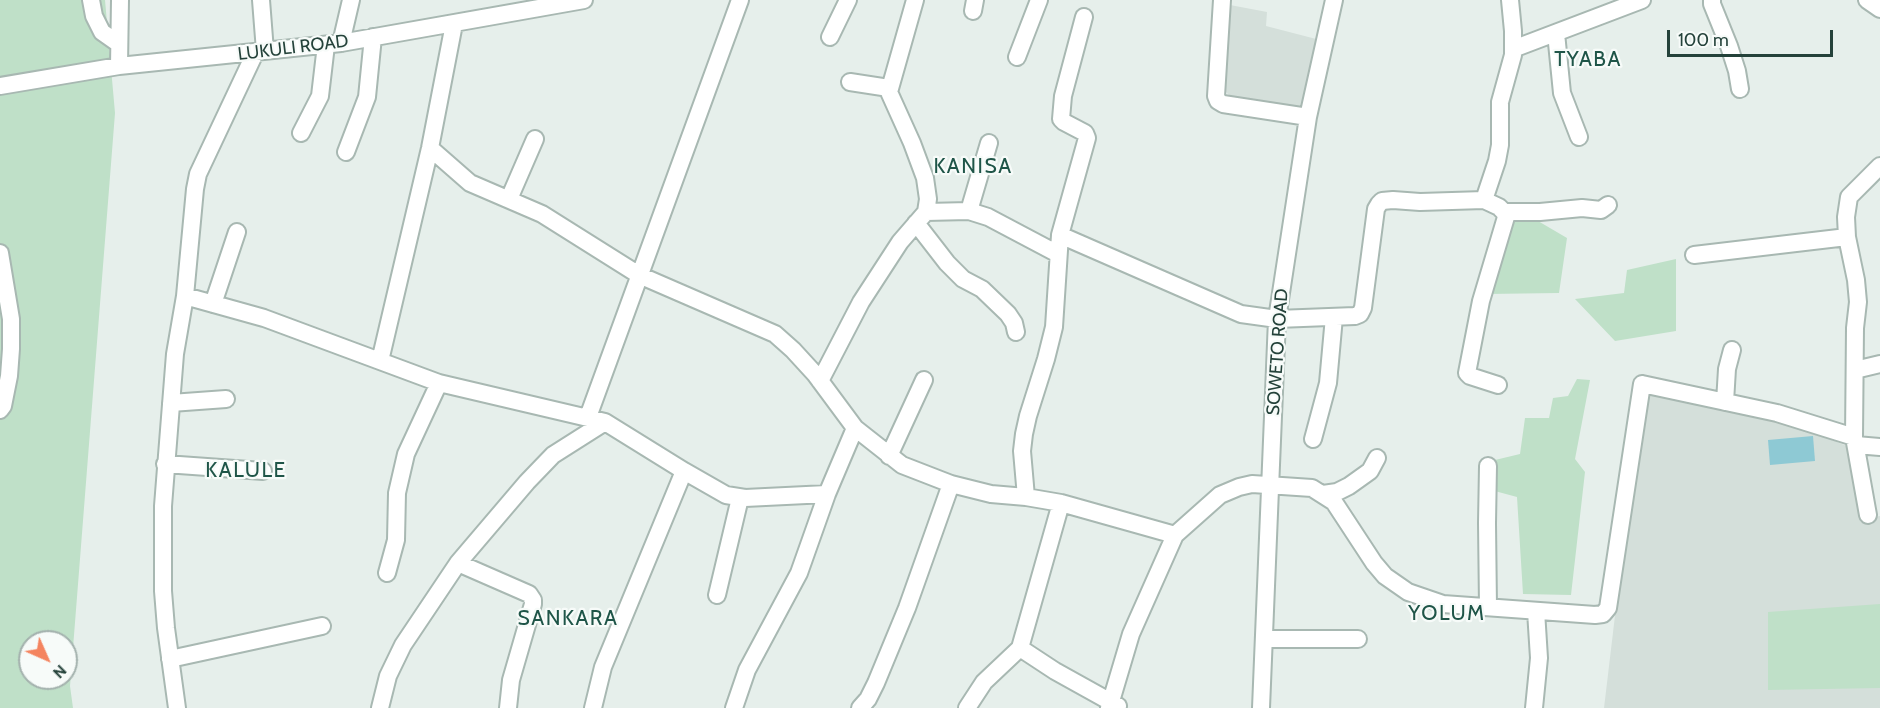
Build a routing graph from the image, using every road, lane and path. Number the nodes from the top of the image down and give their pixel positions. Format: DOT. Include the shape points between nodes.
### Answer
graph roads {
  1 [pos="91,0"];
  2 [pos="120,0"];
  3 [pos="261,0"];
  4 [pos="351,0"];
  5 [pos="584,0"];
  6 [pos="740,0"];
  7 [pos="848,0"];
  8 [pos="915,0"];
  9 [pos="1039,0"];
  10 [pos="1222,0"];
  11 [pos="1334,0"];
  12 [pos="1510,0"];
  13 [pos="1642,0"];
  14 [pos="1712,0"];
  15 [pos="1867,0"];
  16 [pos="502,7"];
  17 [pos="1880,9"];
  18 [pos="1084,17"];
  19 [pos="454,24"];
  20 [pos="1556,33"];
  21 [pos="373,37"];
  22 [pos="830,37"];
  23 [pos="119,44"];
  24 [pos="333,44"];
  25 [pos="1513,49"];
  26 [pos="260,52"];
  27 [pos="1017,57"];
  28 [pos="119,66"];
  29 [pos="850,82"];
  30 [pos="0,86"];
  31 [pos="889,88"];
  32 [pos="1740,89"];
  33 [pos="1308,117"];
  34 [pos="301,133"];
  35 [pos="1579,137"];
  36 [pos="535,139"];
  37 [pos="989,143"];
  38 [pos="430,148"];
  39 [pos="346,152"];
  40 [pos="1880,166"];
  41 [pos="509,200"];
  42 [pos="1484,200"];
  43 [pos="1608,205"];
  44 [pos="969,211"];
  45 [pos="1504,212"];
  46 [pos="921,218"];
  47 [pos="237,232"];
  48 [pos="1060,235"];
  49 [pos="1847,237"];
  50 [pos="0,253"];
  51 [pos="1058,254"];
  52 [pos="1694,255"];
  53 [pos="639,275"];
  54 [pos="185,296"];
  55 [pos="213,304"];
  56 [pos="1334,317"];
  57 [pos="1277,319"];
  58 [pos="1016,332"];
  59 [pos="1732,350"];
  60 [pos="380,361"];
  61 [pos="1880,364"];
  62 [pos="1855,370"];
  63 [pos="5,376"];
  64 [pos="924,380"];
  65 [pos="820,381"];
  66 [pos="439,383"];
  67 [pos="1498,385"];
  68 [pos="226,399"];
  69 [pos="1725,402"];
  70 [pos="171,403"];
  71 [pos="0,410"];
  72 [pos="596,420"];
  73 [pos="855,428"];
  74 [pos="1313,439"];
  75 [pos="1855,441"];
  76 [pos="1880,447"];
  77 [pos="888,456"];
  78 [pos="1377,458"];
  79 [pos="165,464"];
  80 [pos="1488,466"];
  81 [pos="263,471"];
  82 [pos="684,471"];
  83 [pos="951,484"];
  84 [pos="1270,484"];
  85 [pos="827,494"];
  86 [pos="1323,494"];
  87 [pos="1026,497"];
  88 [pos="740,498"];
  89 [pos="1061,503"];
  90 [pos="1868,515"];
  91 [pos="1175,535"];
  92 [pos="458,563"];
  93 [pos="387,573"];
  94 [pos="717,595"];
  95 [pos="1488,607"];
  96 [pos="1536,611"];
  97 [pos="322,626"];
  98 [pos="1264,639"];
  99 [pos="1358,639"];
  100 [pos="1020,648"];
  101 [pos="170,659"];
  102 [pos="1114,706"];
  103 [pos="177,708"];
  104 [pos="380,708"];
  105 [pos="508,708"];
  106 [pos="593,708"];
  107 [pos="734,708"];
  108 [pos="860,708"];
  109 [pos="967,708"];
  110 [pos="1261,708"];
  111 [pos="1534,708"];
  1 -- 23 [label="street" via="102,32"];
  2 -- 23 [label="street"];
  3 -- 26 [label="street"];
  4 -- 24 [label="street"];
  5 -- 16 [label="street, LUKULI ROAD"];
  6 -- 53 [label="street"];
  7 -- 22 [label="street"];
  8 -- 31 [label="street"];
  9 -- 27 [label="street"];
  10 -- 33 [label="street" via="1218,101"];
  11 -- 33 [label="street, SOWETO ROAD"];
  12 -- 25 [label="street"];
  13 -- 20 [label="street"];
  14 -- 32 [label="street"];
  15 -- 17 [label="street"];
  16 -- 19 [label="street, LUKULI ROAD"];
  18 -- 48 [label="street" via="1060,119 1087,138"];
  19 -- 21 [label="street, LUKULI ROAD"];
  19 -- 38 [label="street"];
  20 -- 25 [label="street"];
  20 -- 35 [label="street" via="1562,93"];
  21 -- 24 [label="street, LUKULI ROAD"];
  21 -- 39 [label="street" via="368,97"];
  23 -- 28 [label="street"];
  24 -- 26 [label="street, LUKULI ROAD"];
  24 -- 34 [label="street" via="320,96"];
  25 -- 42 [label="street" via="1500,102 1499,153"];
  26 -- 28 [label="street, LUKULI ROAD"];
  26 -- 54 [label="street" via="198,174"];
  28 -- 30 [label="street, LUKULI ROAD"];
  29 -- 31 [label="street"];
  31 -- 46 [label="street" via="925,178 928,200"];
  33 -- 57 [label="street, SOWETO ROAD"];
  36 -- 41 [label="street"];
  37 -- 44 [label="street"];
  38 -- 41 [label="street" via="470,183"];
  38 -- 60 [label="street"];
  40 -- 49 [label="street" via="1849,197"];
  41 -- 53 [label="street" via="547,216"];
  42 -- 45 [label="street"];
  42 -- 56 [label="street" via="1383,201 1376,209 1363,308 1354,316"];
  43 -- 45 [label="street" via="1601,210"];
  44 -- 46 [label="street"];
  44 -- 51 [label="street"];
  45 -- 67 [label="street" via="1506,218 1481,301 1467,373"];
  46 -- 58 [label="street" via="955,271 982,289 1008,314"];
  46 -- 65 [label="street" via="900,242 861,302"];
  47 -- 55 [label="street"];
  48 -- 51 [label="street"];
  48 -- 57 [label="street" via="1241,314"];
  49 -- 52 [label="street"];
  49 -- 62 [label="street" via="1858,302"];
  50 -- 63 [label="street" via="11,319"];
  51 -- 87 [label="street" via="1054,327 1023,443"];
  53 -- 65 [label="street" via="775,334"];
  53 -- 72 [label="street"];
  54 -- 55 [label="street"];
  54 -- 70 [label="street"];
  55 -- 60 [label="street" via="264,318"];
  56 -- 57 [label="street"];
  56 -- 74 [label="street" via="1328,383"];
  57 -- 84 [label="street, SOWETO ROAD"];
  59 -- 69 [label="street"];
  60 -- 66 [label="street"];
  61 -- 62 [label="street"];
  62 -- 75 [label="street"];
  63 -- 71 [label="street"];
  64 -- 77 [label="street"];
  65 -- 73 [label="street"];
  66 -- 72 [label="street"];
  66 -- 93 [label="street" via="406,454 397,492 396,540"];
  68 -- 70 [label="street"];
  69 -- 75 [label="street" via="1777,413"];
  69 -- 96 [label="street" via="1642,384 1608,608 1595,615"];
  70 -- 79 [label="street"];
  72 -- 82 [label="street"];
  72 -- 92 [label="street" via="553,455"];
  73 -- 77 [label="street"];
  73 -- 85 [label="street"];
  75 -- 76 [label="street"];
  75 -- 90 [label="street"];
  77 -- 83 [label="street"];
  78 -- 86 [label="street" via="1370,471 1349,486"];
  79 -- 81 [label="street"];
  79 -- 101 [label="street" via="163,591"];
  80 -- 95 [label="street"];
  82 -- 88 [label="street" via="726,495"];
  82 -- 106 [label="street" via="603,667"];
  83 -- 87 [label="street" via="991,494"];
  83 -- 108 [label="street" via="907,608 876,683"];
  84 -- 86 [label="street" via="1312,488"];
  84 -- 91 [label="street" via="1252,484 1220,495"];
  84 -- 98 [label="street, SOWETO ROAD"];
  85 -- 88 [label="street"];
  85 -- 107 [label="street" via="799,573 747,670"];
  86 -- 95 [label="street" via="1334,502 1385,576 1408,592 1443,604"];
  87 -- 89 [label="street"];
  88 -- 94 [label="street"];
  89 -- 91 [label="street"];
  89 -- 100 [label="street"];
  91 -- 102 [label="street" via="1131,634"];
  92 -- 104 [label="street" via="403,645 390,671"];
  92 -- 105 [label="street" via="529,594 533,600 511,680"];
  95 -- 96 [label="street"];
  96 -- 111 [label="street" via="1539,658"];
  97 -- 101 [label="street"];
  98 -- 99 [label="street"];
  98 -- 110 [label="street, SOWETO ROAD"];
  100 -- 102 [label="street"];
  100 -- 109 [label="street" via="984,682"];
  101 -- 103 [label="street"];
}
